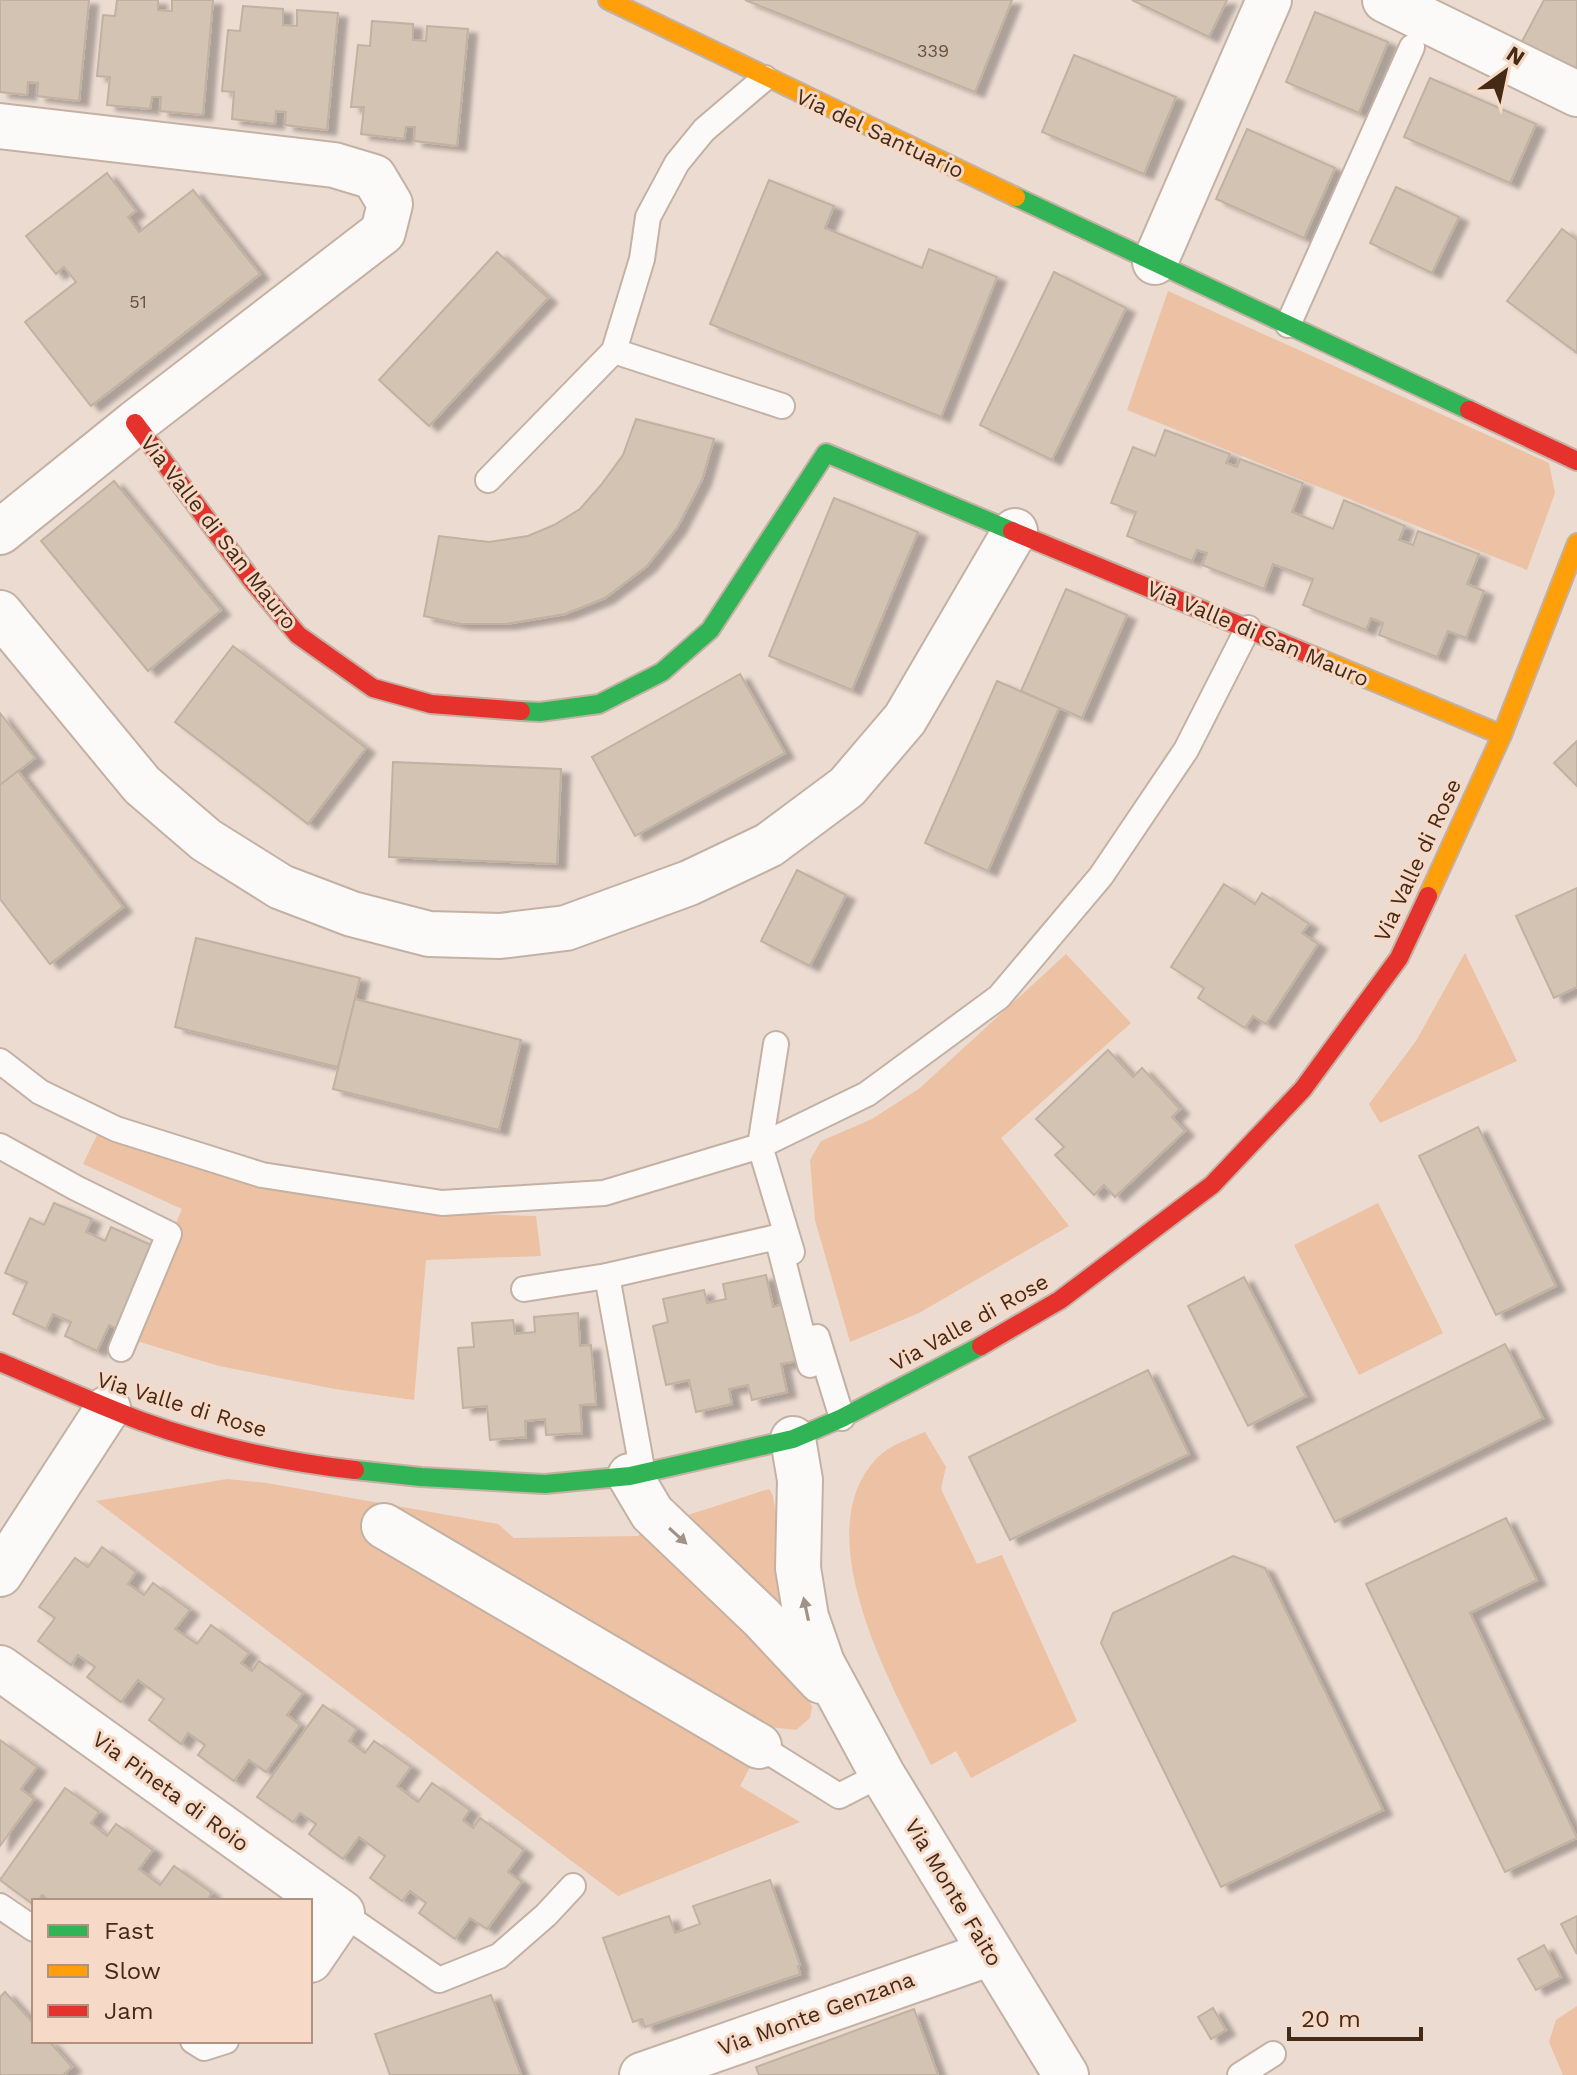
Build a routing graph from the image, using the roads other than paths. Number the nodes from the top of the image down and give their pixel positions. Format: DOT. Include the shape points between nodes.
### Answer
graph roads {
  1 [pos="608,0"];
  2 [pos="1269,0"];
  3 [pos="1385,0"];
  4 [pos="1412,47"];
  5 [pos="765,78"];
  6 [pos="1577,94"];
  7 [pos="0,126"];
  8 [pos="1155,262"];
  9 [pos="1288,325"];
  10 [pos="614,351"];
  11 [pos="782,406"];
  12 [pos="135,423"];
  13 [pos="1577,461"];
  14 [pos="488,480"];
  15 [pos="1015,531"];
  16 [pos="0,532"];
  17 [pos="1577,543"];
  18 [pos="0,613"];
  19 [pos="1248,628"];
  20 [pos="1502,735"];
  21 [pos="776,1044"];
  22 [pos="0,1061"];
  23 [pos="760,1146"];
  24 [pos="2,1151"];
  25 [pos="607,1276"];
  26 [pos="524,1289"];
  27 [pos="121,1349"];
  28 [pos="0,1362"];
  29 [pos="810,1365"];
  30 [pos="108,1408"];
  31 [pos="842,1418"];
  32 [pos="793,1439"];
  33 [pos="636,1475"];
  34 [pos="384,1526"];
  35 [pos="0,1574"];
  36 [pos="0,1668"];
  37 [pos="845,1707"];
  38 [pos="759,1746"];
  39 [pos="882,1774"];
  40 [pos="573,1886"];
  41 [pos="0,1906"];
  42 [pos="342,1913"];
  43 [pos="32,1928"];
  44 [pos="991,1953"];
  45 [pos="312,1957"];
  46 [pos="196,2043"];
  47 [pos="220,2043"];
  48 [pos="1273,2054"];
  49 [pos="642,2075"];
  50 [pos="1066,2075"];
  51 [pos="1240,2075"];
  1 -- 5 [label="street, Via del Santuario"];
  2 -- 8 [label="street"];
  3 -- 6 [label="street"];
  4 -- 9 [label="lane"];
  5 -- 8 [label="street, Via del Santuario"];
  5 -- 10 [label="lane" via="704,130 677,163 648,217 642,259"];
  7 -- 12 [label="street, Via Valle di San Mauro" via="334,165 374,177 390,204 383,232"];
  8 -- 9 [label="street, Via del Santuario"];
  9 -- 13 [label="street, Via del Santuario"];
  10 -- 11 [label="lane"];
  10 -- 14 [label="lane"];
  12 -- 15 [label="street, Via Valle di San Mauro" via="298,635 373,688 431,704 540,712 585,706 662,672 710,630 826,453"];
  12 -- 16 [label="street, Via Valle di San Mauro"];
  15 -- 18 [label="street" via="905,719 847,787 769,845 689,883 566,928 500,936 429,934 352,914 281,887 206,840 142,785"];
  15 -- 19 [label="street, Via Valle di San Mauro"];
  17 -- 20 [label="street, Via Valle di Rose"];
  19 -- 20 [label="street, Via Valle di San Mauro"];
  19 -- 23 [label="lane" via="1186,750 1101,876 999,997 867,1094"];
  20 -- 31 [label="street, Via Valle di Rose" via="1399,958 1303,1089 1212,1185 1060,1300"];
  21 -- 23 [label="lane"];
  22 -- 23 [label="lane" via="40,1092 116,1129 262,1175 442,1203 604,1193"];
  23 -- 31 [label="lane"];
  24 -- 27 [label="lane" via="169,1234"];
  25 -- 26 [label="lane"];
  25 -- 29 [label="lane" via="777,1237"];
  25 -- 33 [label="lane"];
  28 -- 30 [label="street, Via Valle di Rose"];
  30 -- 33 [label="street, Via Valle di Rose" via="218,1445 302,1464 545,1484"];
  30 -- 35 [label="street"];
  31 -- 32 [label="street, Via Valle di Rose"];
  32 -- 33 [label="street, Via Valle di Rose"];
  37 -- 32 [label="street, Via Monte Faito, one-way" via="806,1617 798,1568 800,1480"];
  33 -- 37 [label="street, Via Monte Faito, one-way" via="652,1513"];
  34 -- 38 [label="street"];
  36 -- 42 [label="street, Via Pineta di Roio"];
  37 -- 39 [label="street, Via Monte Faito"];
  38 -- 39 [label="lane" via="839,1796"];
  39 -- 44 [label="street, Via Monte Faito"];
  40 -- 42 [label="lane, Via Pineta di Roio" via="499,1956 439,1980"];
  41 -- 43 [label="lane"];
  42 -- 45 [label="street"];
  44 -- 49 [label="street, Via Monte Genzana"];
  44 -- 50 [label="street, Via Monte Faito"];
  46 -- 47 [label="lane" via="204,2048"];
  48 -- 51 [label="lane"];
}
